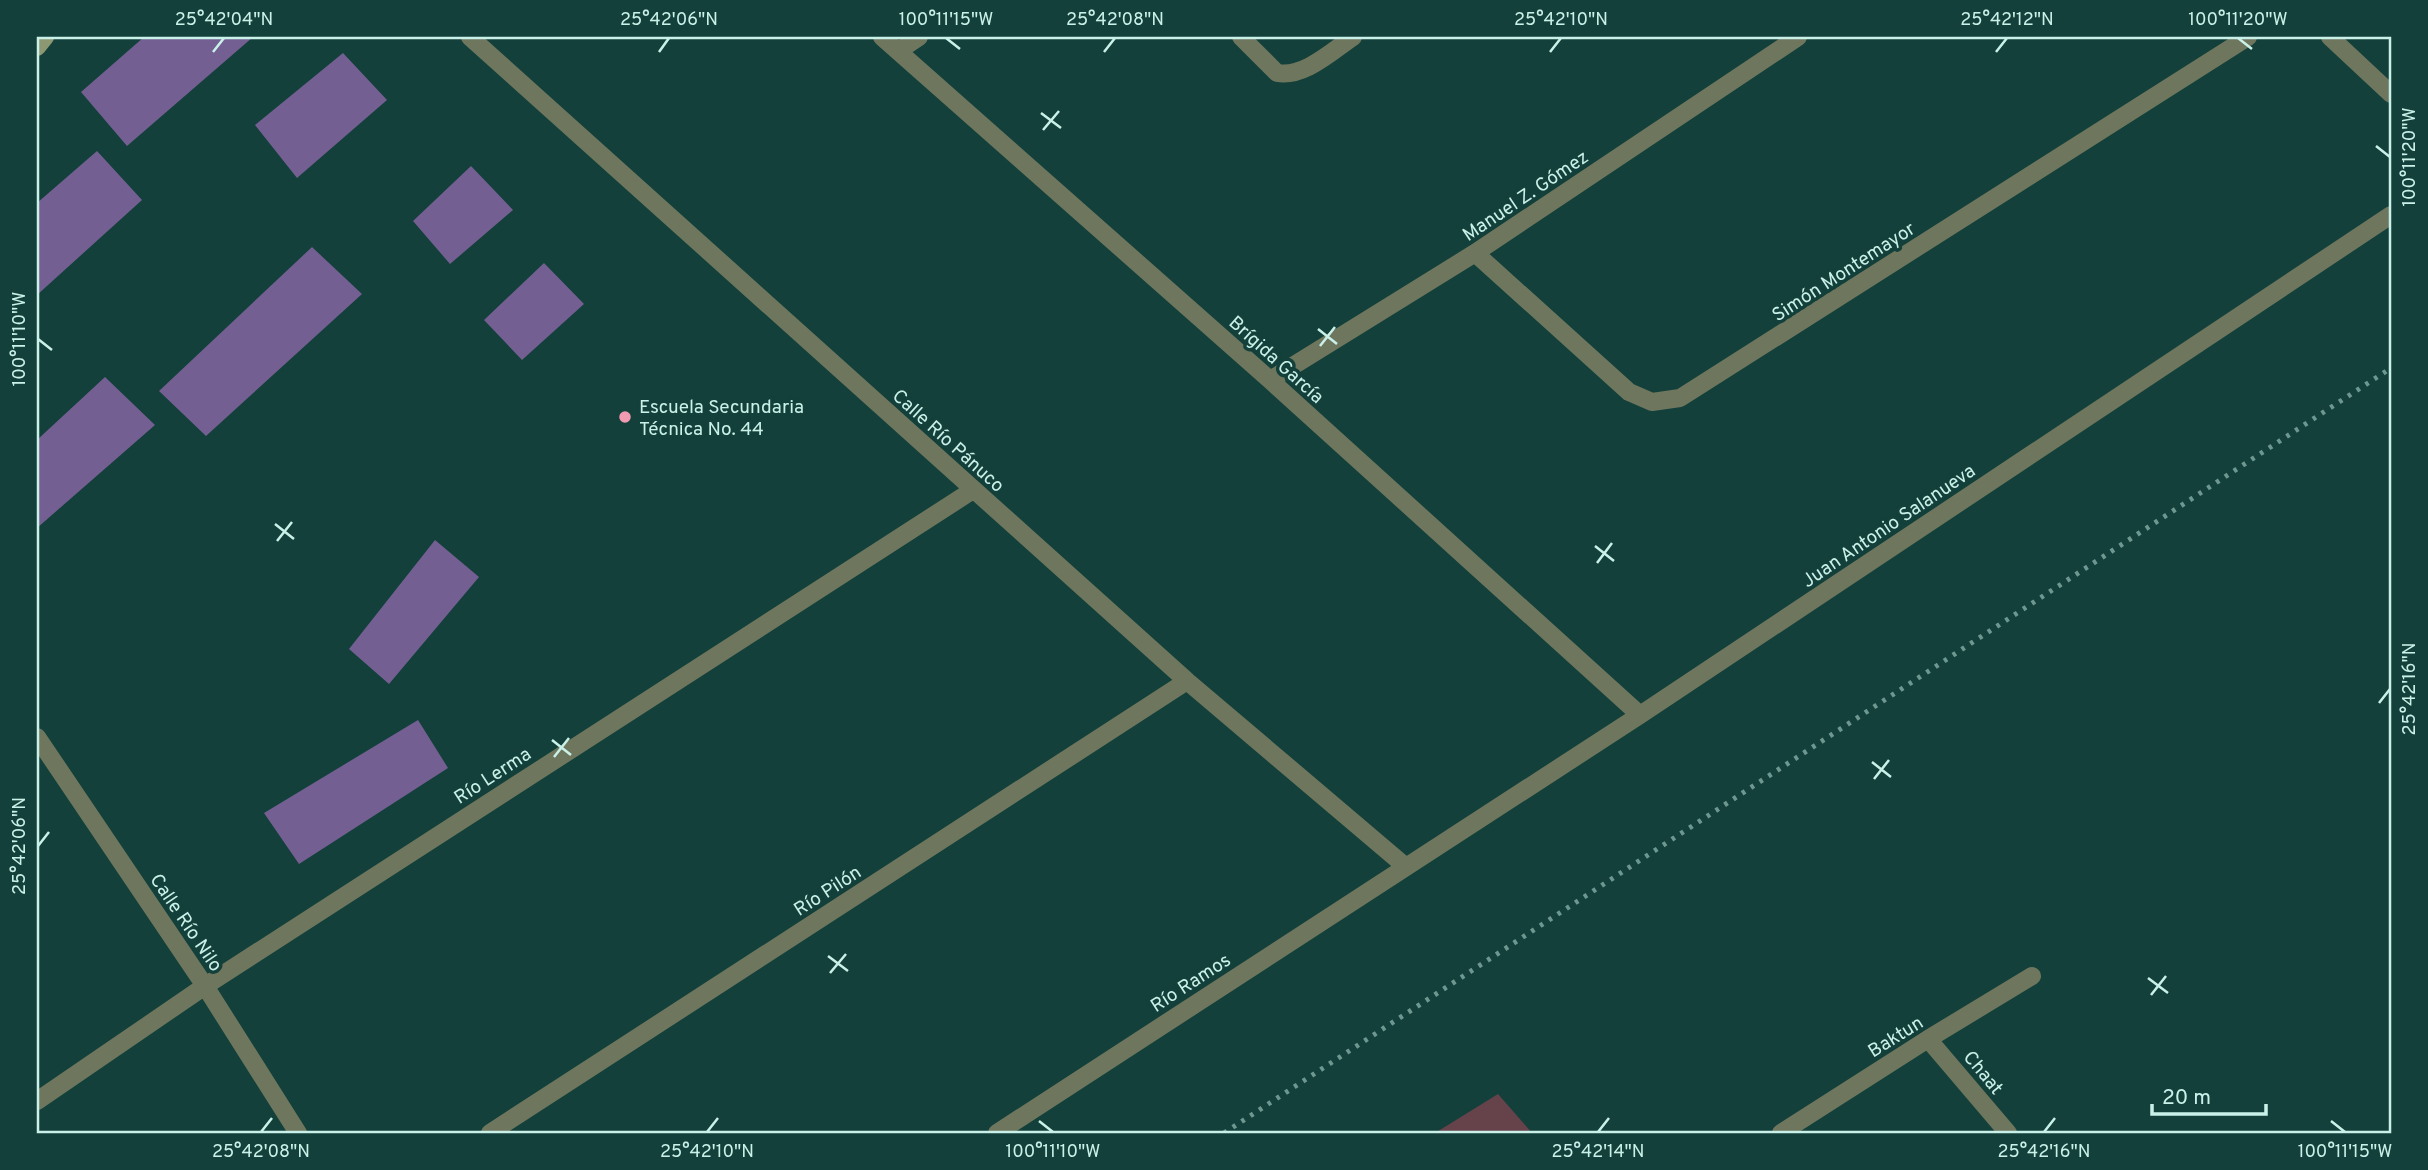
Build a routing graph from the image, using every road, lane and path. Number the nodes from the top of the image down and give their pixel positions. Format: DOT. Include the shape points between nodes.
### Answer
graph roads {
  1 [pos="45,37"];
  2 [pos="470,37"];
  3 [pos="882,37"];
  4 [pos="919,37"];
  5 [pos="1241,37"];
  6 [pos="1353,37"];
  7 [pos="1798,37"];
  8 [pos="2248,37"];
  9 [pos="2330,37"];
  10 [pos="37,47"];
  11 [pos="898,51"];
  12 [pos="2391,94"];
  13 [pos="2391,215"];
  14 [pos="1475,253"];
  15 [pos="1270,380"];
  16 [pos="973,490"];
  17 [pos="1187,681"];
  18 [pos="1640,715"];
  19 [pos="37,737"];
  20 [pos="1405,866"];
  21 [pos="2032,976"];
  22 [pos="205,986"];
  23 [pos="1928,1039"];
  24 [pos="37,1101"];
  25 [pos="298,1133"];
  26 [pos="490,1133"];
  27 [pos="997,1133"];
  28 [pos="1781,1133"];
  29 [pos="2008,1133"];
  1 -- 10 [label="street"];
  2 -- 16 [label="street, Calle Río Pánuco"];
  3 -- 11 [label="street, Brígida García"];
  4 -- 11 [label="street"];
  5 -- 6 [label="street" via="1284,75 1306,68"];
  7 -- 14 [label="street, Manuel Z. Gómez"];
  8 -- 14 [label="street, Simón Montemayor" via="1680,398 1652,402 1629,391"];
  9 -- 12 [label="street"];
  11 -- 15 [label="street, Brígida García"];
  13 -- 18 [label="street, Juan Antonio Salanueva"];
  14 -- 15 [label="street, Manuel Z. Gómez"];
  15 -- 18 [label="street, Brígida García"];
  16 -- 17 [label="street, Calle Río Pánuco"];
  16 -- 22 [label="street, Río Lerma"];
  17 -- 20 [label="street, Calle Río Pánuco"];
  17 -- 26 [label="street, Río Pilón"];
  18 -- 20 [label="street, Juan Antonio Salanueva"];
  19 -- 22 [label="street, Calle Río Nilo"];
  20 -- 27 [label="street, Río Ramos"];
  21 -- 23 [label="street, Baktun"];
  22 -- 24 [label="street, Río Lerma"];
  22 -- 25 [label="street, Calle Río Nilo"];
  23 -- 28 [label="street, Baktun"];
  23 -- 29 [label="street, Chaat"];
}
